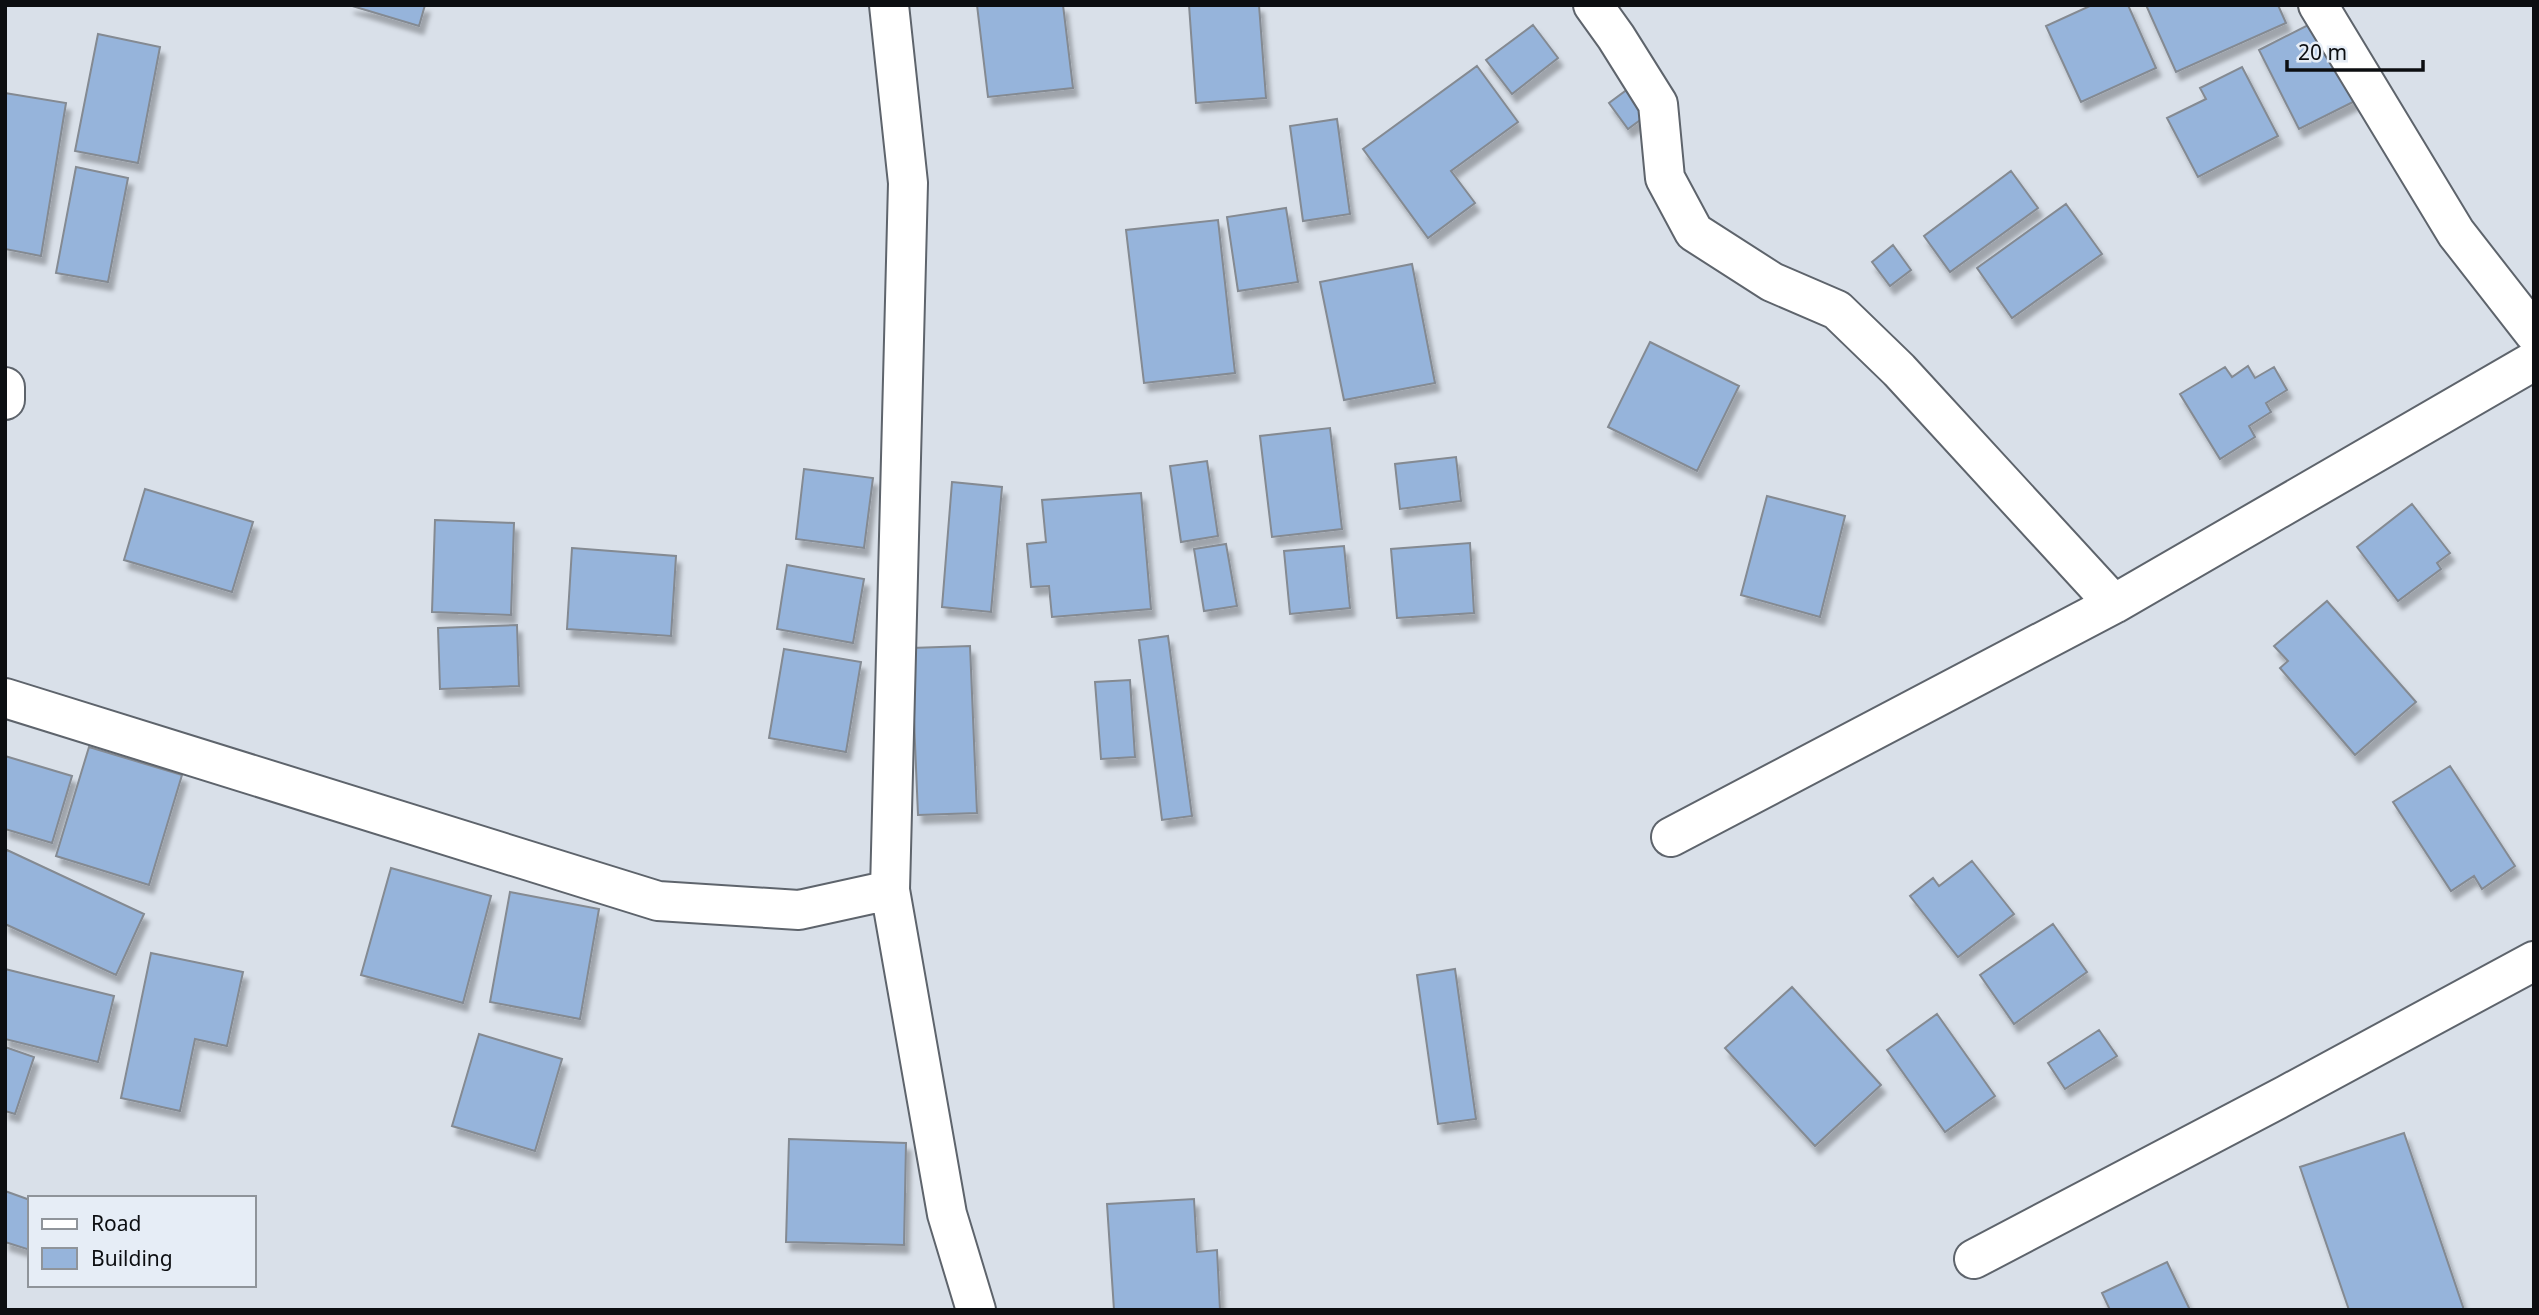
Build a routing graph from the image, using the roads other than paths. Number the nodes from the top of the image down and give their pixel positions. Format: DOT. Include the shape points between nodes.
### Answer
graph roads {
  1 [pos="889,5"];
  2 [pos="1592,5"];
  3 [pos="2318,5"];
  4 [pos="2534,333"];
  5 [pos="2534,361"];
  6 [pos="5,387"];
  7 [pos="5,400"];
  8 [pos="2114,604"];
  9 [pos="5,698"];
  10 [pos="1671,837"];
  11 [pos="890,890"];
  12 [pos="2534,961"];
  13 [pos="1974,1259"];
  14 [pos="976,1310"];
  1 -- 11 [label="street" via="908,183"];
  2 -- 8 [label="street" via="1658,104 1665,177 1693,232 1772,282 1838,310"];
  3 -- 4 [label="street" via="2456,233"];
  5 -- 8 [label="street"];
  6 -- 7 [label="street"];
  8 -- 10 [label="street"];
  9 -- 11 [label="street" via="659,901 799,909"];
  11 -- 14 [label="street" via="947,1214"];
  12 -- 13 [label="street"];
}
